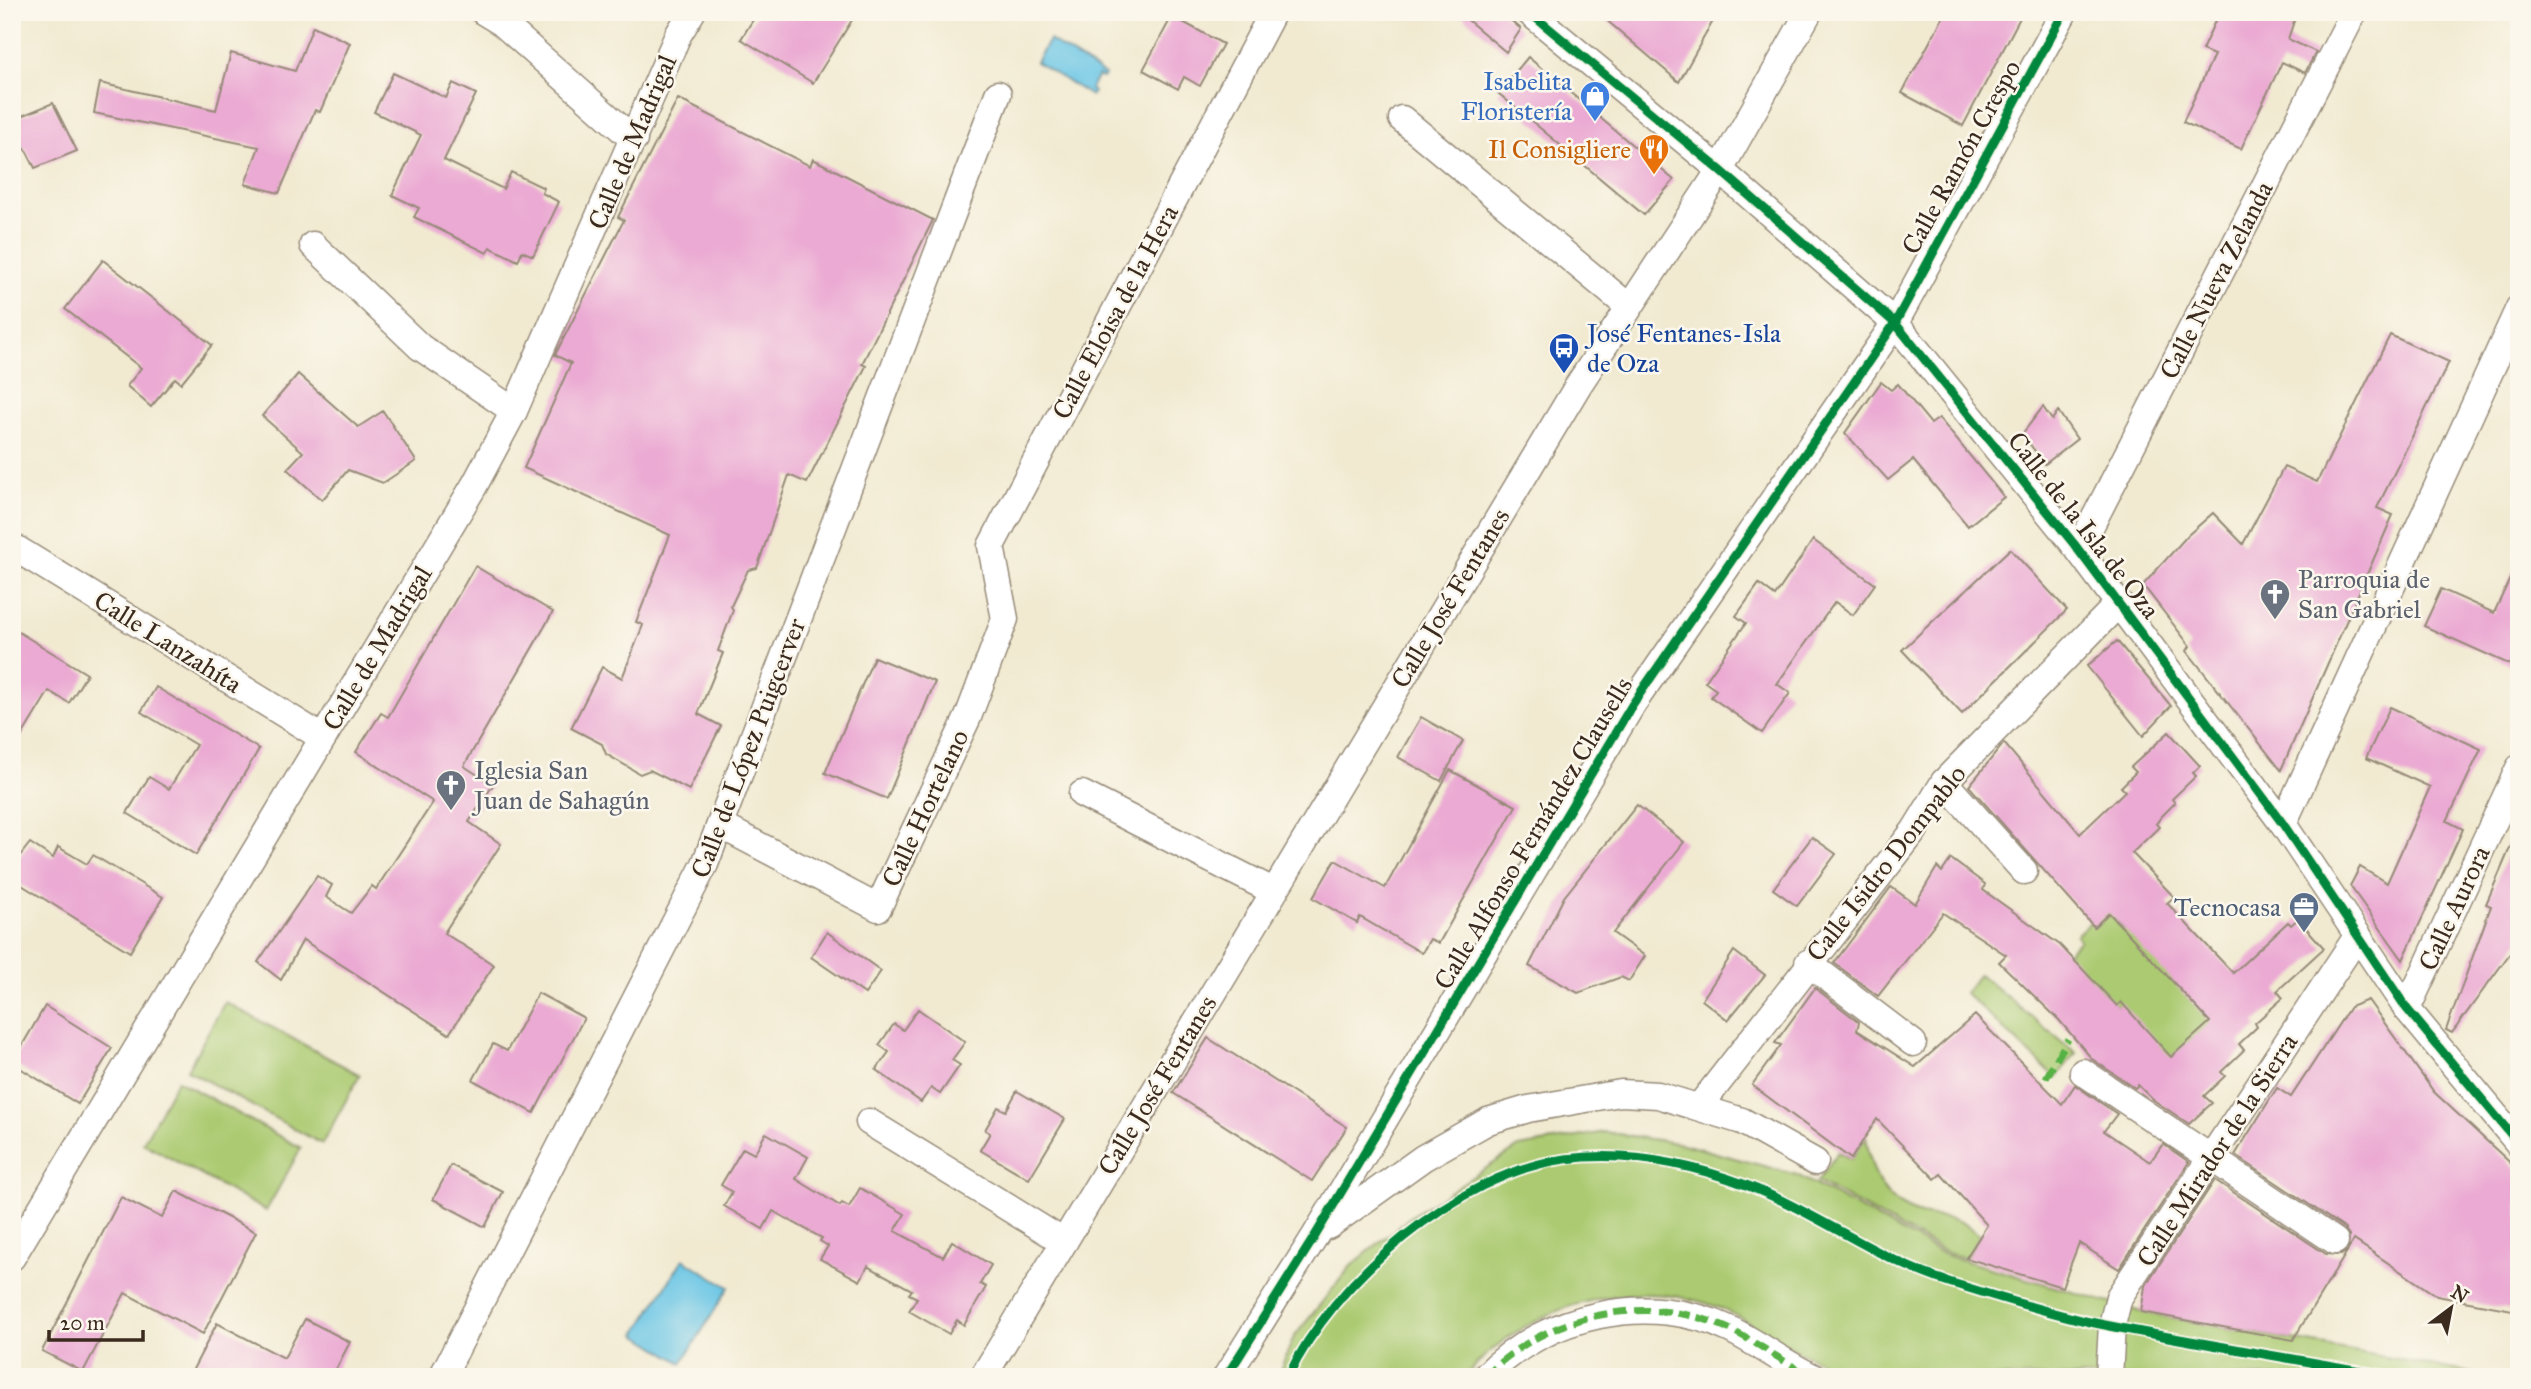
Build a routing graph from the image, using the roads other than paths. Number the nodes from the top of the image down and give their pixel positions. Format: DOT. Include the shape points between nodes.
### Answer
graph roads {
  1 [pos="484,12"];
  2 [pos="692,12"];
  3 [pos="1273,12"];
  4 [pos="1530,12"];
  5 [pos="1809,12"];
  6 [pos="2064,12"];
  7 [pos="2354,12"];
  8 [pos="998,94"];
  9 [pos="1402,119"];
  10 [pos="634,140"];
  11 [pos="1720,170"];
  12 [pos="313,245"];
  13 [pos="1629,307"];
  14 [pos="2519,308"];
  15 [pos="1895,323"];
  16 [pos="514,411"];
  17 [pos="2074,544"];
  18 [pos="12,546"];
  19 [pos="2119,603"];
  20 [pos="1005,620"];
  21 [pos="323,738"];
  22 [pos="2519,768"];
  23 [pos="1944,782"];
  24 [pos="1082,794"];
  25 [pos="2283,824"];
  26 [pos="720,825"];
  27 [pos="2024,871"];
  28 [pos="1273,891"];
  29 [pos="2358,935"];
  30 [pos="1808,963"];
  31 [pos="2407,1009"];
  32 [pos="1913,1043"];
  33 [pos="2083,1072"];
  34 [pos="1699,1107"];
  35 [pos="869,1122"];
  36 [pos="2519,1144"];
  37 [pos="2213,1157"];
  38 [pos="1815,1162"];
  39 [pos="1315,1236"];
  40 [pos="2335,1241"];
  41 [pos="1064,1242"];
  42 [pos="12,1257"];
  43 [pos="442,1377"];
  44 [pos="984,1377"];
  45 [pos="1226,1377"];
  46 [pos="1485,1377"];
  47 [pos="1813,1377"];
  48 [pos="2109,1377"];
  1 -- 10 [label="street"];
  2 -- 10 [label="street, Calle de Madrigal"];
  3 -- 20 [label="street, Calle Eloisa de la Hera" via="991,546"];
  4 -- 11 [label="street, Calle de la Isla de Oza"];
  5 -- 11 [label="street, Calle José Fentanes"];
  6 -- 15 [label="street, Calle Ramón Crespo"];
  7 -- 17 [label="street, Calle Nueva Zelanda" via="2087,533"];
  8 -- 26 [label="street, Calle de López Puigcerver"];
  9 -- 13 [label="street"];
  10 -- 16 [label="street, Calle de Madrigal"];
  11 -- 13 [label="street, Calle José Fentanes"];
  11 -- 15 [label="street, Calle de la Isla de Oza"];
  12 -- 16 [label="street" via="420,347"];
  13 -- 28 [label="street, Calle José Fentanes"];
  14 -- 25 [label="street"];
  15 -- 17 [label="street, Calle de la Isla de Oza"];
  15 -- 39 [label="street, Calle Alfonso Fernández Clausells" via="1632,705"];
  16 -- 21 [label="street, Calle de Madrigal"];
  17 -- 19 [label="street, Calle de la Isla de Oza"];
  18 -- 21 [label="street, Calle Lanzahíta"];
  19 -- 23 [label="street, Calle Isidro Dompablo"];
  19 -- 25 [label="street, Calle de la Isla de Oza"];
  20 -- 26 [label="street, Calle Hortelano" via="968,717 878,908"];
  21 -- 42 [label="street, Calle de Madrigal"];
  22 -- 31 [label="street, Calle Aurora"];
  23 -- 27 [label="street"];
  23 -- 30 [label="street, Calle Isidro Dompablo" via="1914,831"];
  24 -- 28 [label="street"];
  25 -- 29 [label="street, Calle de la Isla de Oza"];
  26 -- 43 [label="street, Calle de López Puigcerver" via="699,876"];
  28 -- 41 [label="street, Calle José Fentanes"];
  29 -- 31 [label="street, Calle de la Isla de Oza"];
  29 -- 37 [label="street, Calle Mirador de la Sierra"];
  30 -- 32 [label="street"];
  30 -- 34 [label="street, Calle Isidro Dompablo"];
  31 -- 36 [label="street, Calle de la Isla de Oza"];
  33 -- 37 [label="street"];
  34 -- 38 [label="street" via="1742,1121"];
  34 -- 39 [label="street" via="1658,1095 1621,1093 1528,1109 1488,1121 1405,1171"];
  35 -- 41 [label="street"];
  37 -- 40 [label="street"];
  37 -- 48 [label="street, Calle Mirador de la Sierra" via="2119,1297"];
  39 -- 45 [label="street, Calle Alfonso Fernández Clausells"];
  41 -- 44 [label="street, Calle José Fentanes"];
  46 -- 47 [label="street" via="1527,1342 1596,1315 1630,1312 1699,1318 1729,1329"];
}
